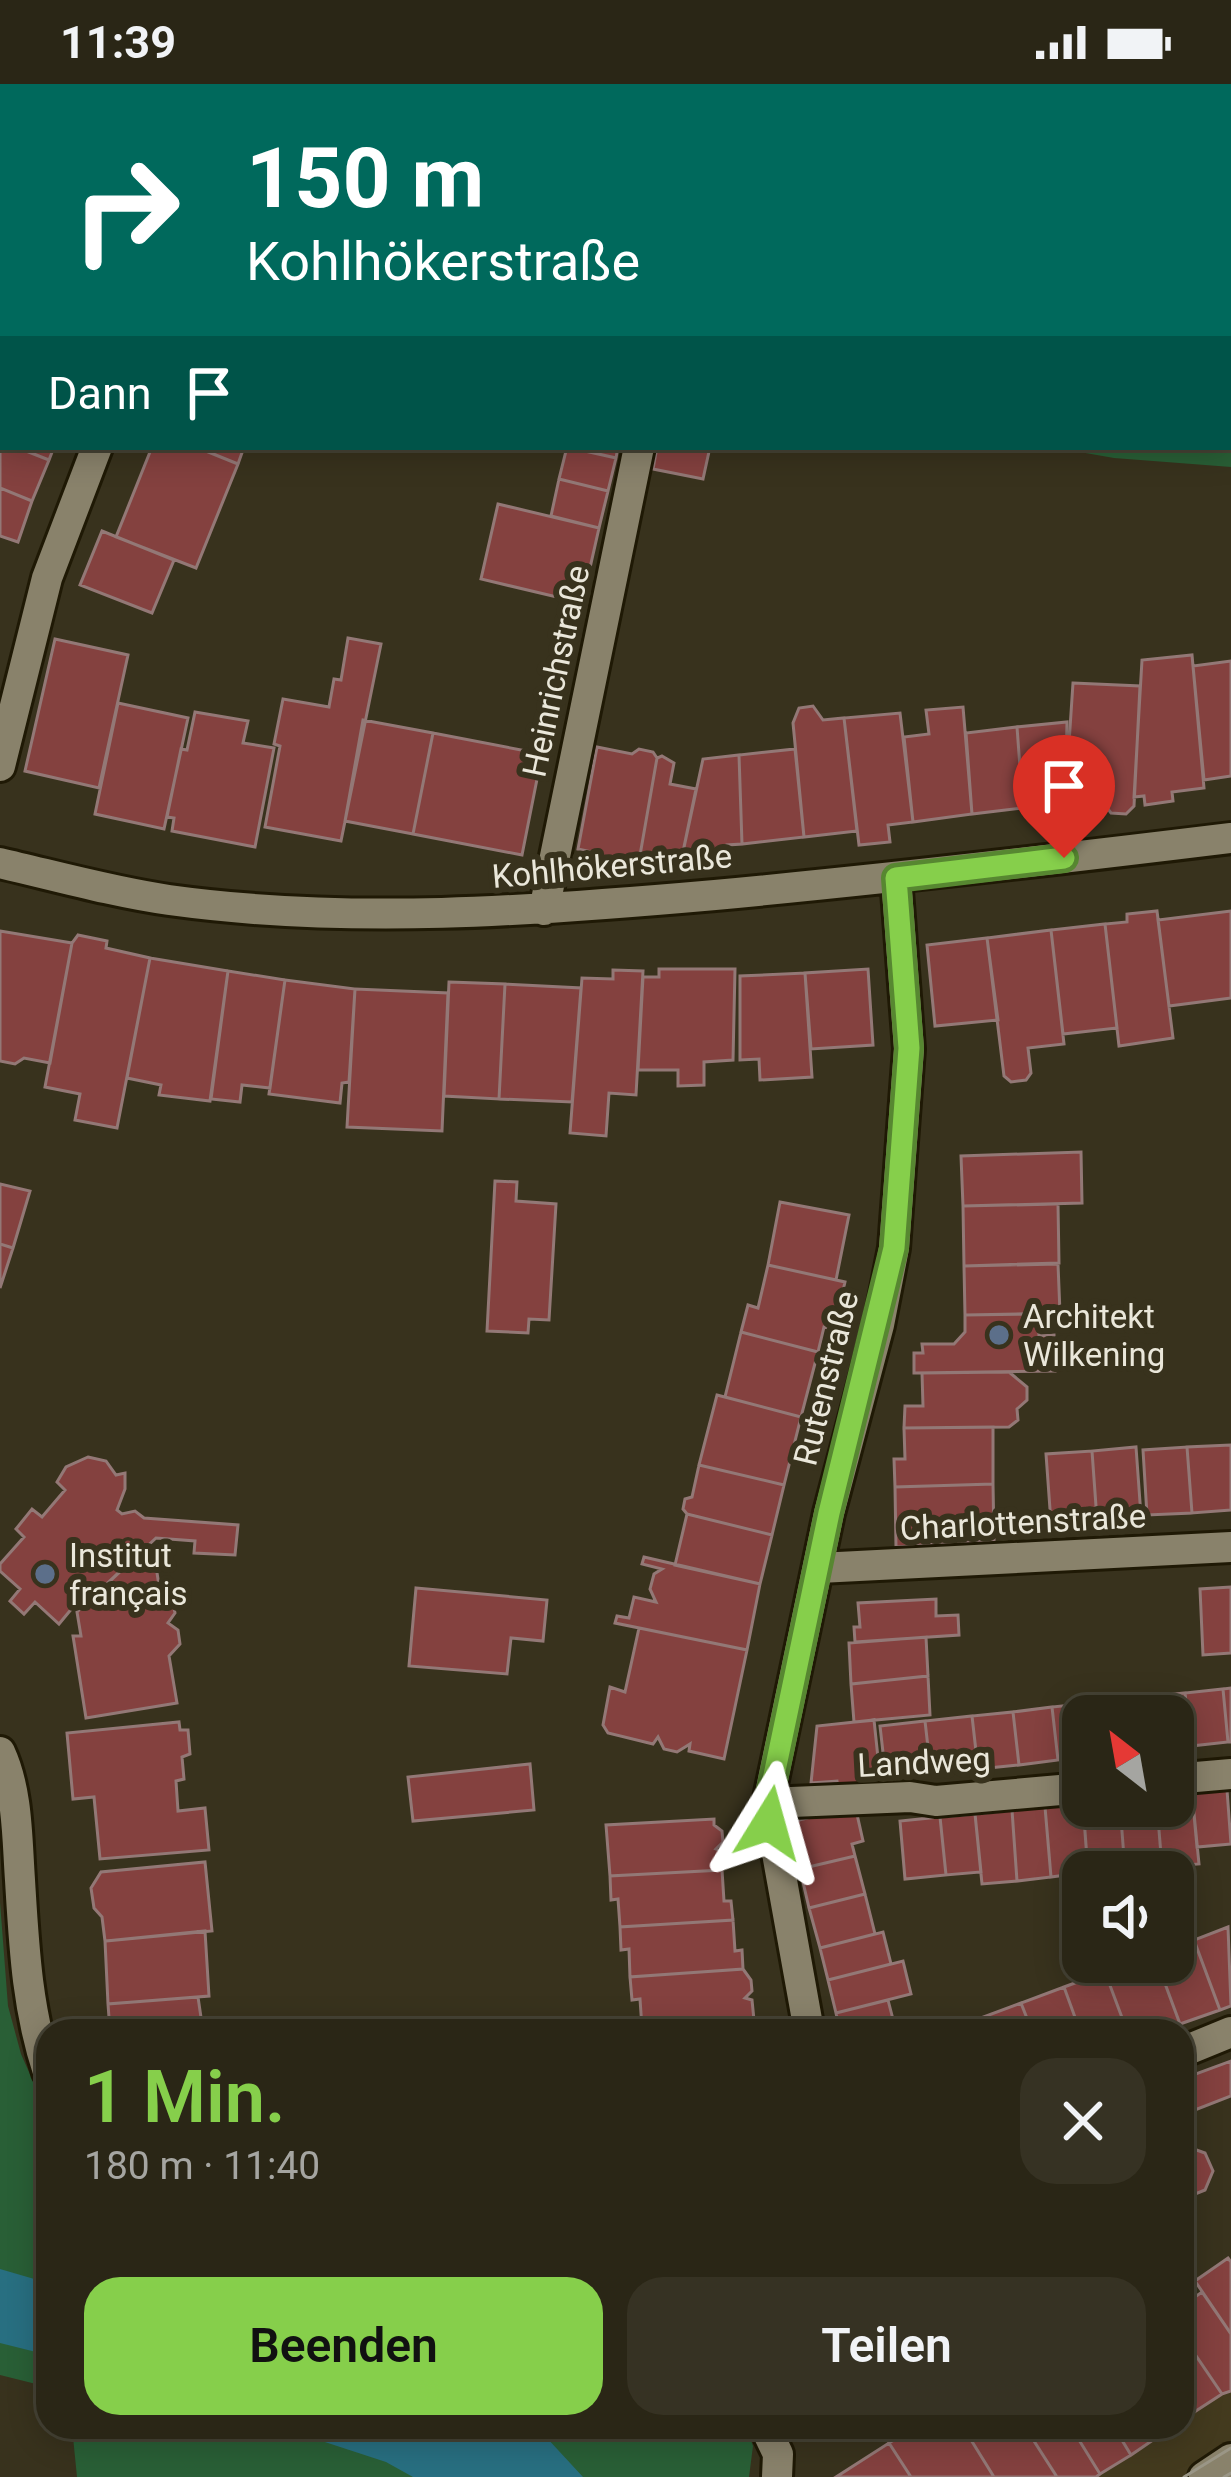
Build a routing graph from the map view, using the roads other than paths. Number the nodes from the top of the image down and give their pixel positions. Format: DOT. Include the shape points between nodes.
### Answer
graph roads {
  1 [pos="96,450"];
  2 [pos="638,450"];
  3 [pos="0,766"];
  4 [pos="1231,838"];
  5 [pos="0,863"];
  6 [pos="896,878"];
  7 [pos="544,910"];
  8 [pos="1231,1547"];
  9 [pos="819,1568"];
  10 [pos="0,1752"];
  11 [pos="1231,1774"];
  12 [pos="1194,1777"];
  13 [pos="1062,1789"];
  14 [pos="768,1804"];
  15 [pos="807,2019"];
  16 [pos="36,2025"];
  17 [pos="1231,2032"];
  18 [pos="1194,2047"];
  19 [pos="771,2439"];
  20 [pos="1231,2459"];
  21 [pos="777,2477"];
  22 [pos="1204,2477"];
  1 -- 3 [label="street" via="47,578"];
  2 -- 7 [label="street, Heinrichstraße"];
  4 -- 6 [label="street, Kohlhökerstraße"];
  5 -- 7 [label="street, Kohlhökerstraße" via="166,899 264,909"];
  6 -- 7 [label="street, Kohlhökerstraße"];
  6 -- 9 [label="street, Rutenstraße" via="909,1048 894,1248"];
  8 -- 9 [label="street, Charlottenstraße"];
  9 -- 14 [label="street, Rutenstraße"];
  10 -- 16 [label="street" via="16,1817 26,1986"];
  11 -- 12 [label="street"];
  13 -- 14 [label="street, Landweg"];
  14 -- 15 [label="street, Rutenstraße"];
  17 -- 18 [label="street"];
  19 -- 21 [label="street"];
  20 -- 22 [label="street"];
}
